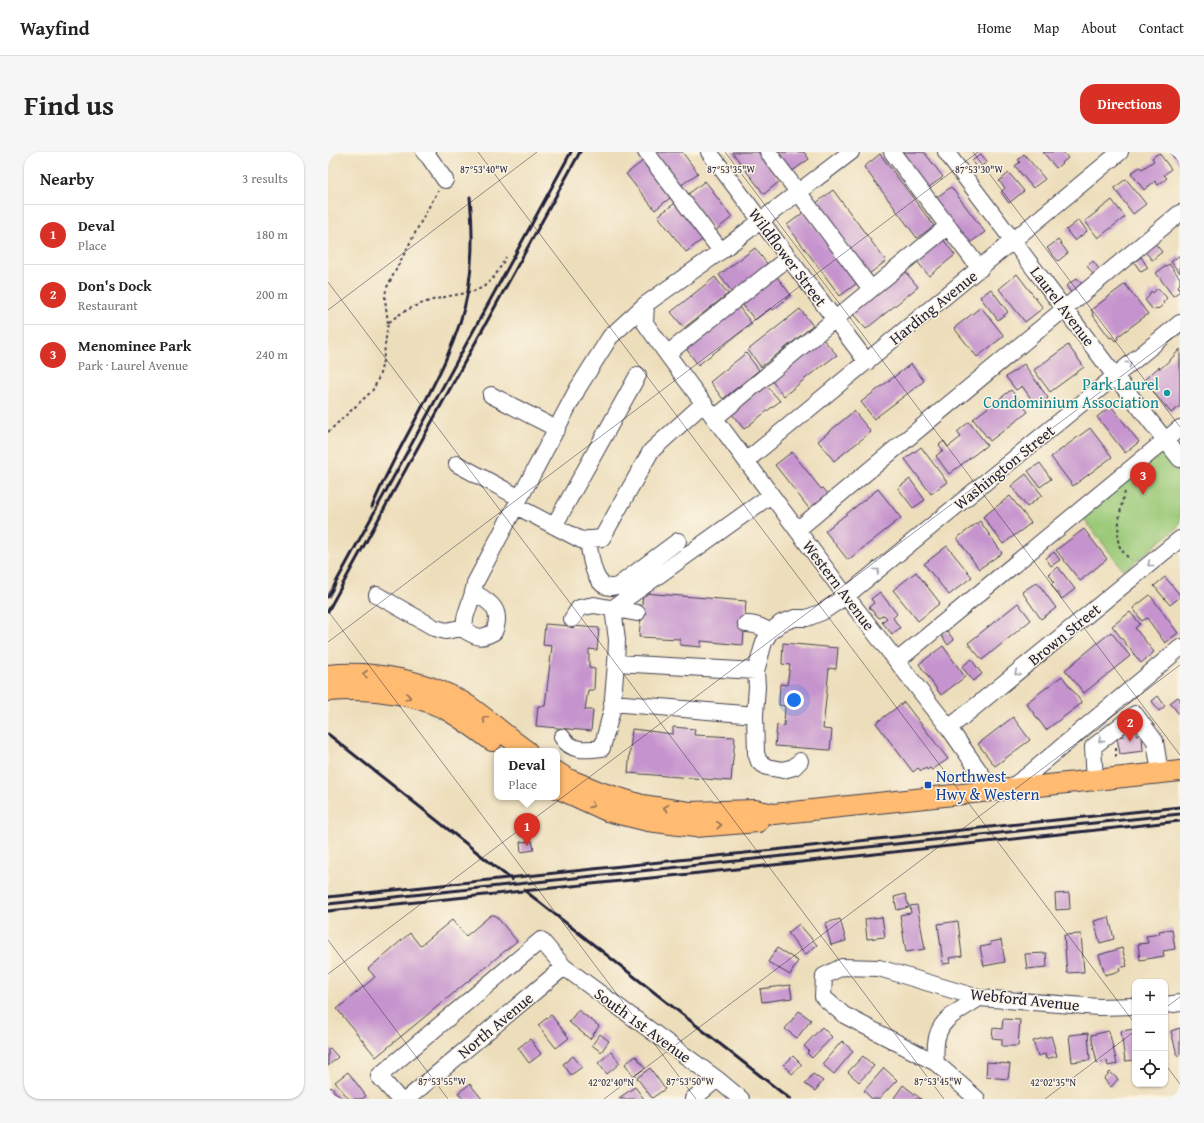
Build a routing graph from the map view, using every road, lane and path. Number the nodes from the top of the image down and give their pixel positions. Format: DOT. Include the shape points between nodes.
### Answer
graph roads {
  1 [pos="424,152"];
  2 [pos="646,152"];
  3 [pos="709,152"];
  4 [pos="768,152"];
  5 [pos="851,152"];
  6 [pos="892,152"];
  7 [pos="946,152"];
  8 [pos="1120,152"];
  9 [pos="445,180"];
  10 [pos="798,192"];
  11 [pos="1180,213"];
  12 [pos="760,221"];
  13 [pos="948,226"];
  14 [pos="1014,241"];
  15 [pos="721,250"];
  16 [pos="506,257"];
  17 [pos="788,258"];
  18 [pos="980,269"];
  19 [pos="872,289"];
  20 [pos="646,304"];
  21 [pos="1064,308"];
  22 [pos="834,319"];
  23 [pos="388,323"];
  24 [pos="1180,323"];
  25 [pos="667,354"];
  26 [pos="867,362"];
  27 [pos="638,375"];
  28 [pos="1115,376"];
  29 [pos="491,395"];
  30 [pos="704,403"];
  31 [pos="715,418"];
  32 [pos="1180,428"];
  33 [pos="557,429"];
  34 [pos="328,432"];
  35 [pos="1165,440"];
  36 [pos="1180,460"];
  37 [pos="746,461"];
  38 [pos="457,464"];
  39 [pos="1127,488"];
  40 [pos="771,495"];
  41 [pos="518,502"];
  42 [pos="554,526"];
  43 [pos="797,530"];
  44 [pos="588,539"];
  45 [pos="1180,539"];
  46 [pos="678,542"];
  47 [pos="1130,560"];
  48 [pos="473,592"];
  49 [pos="377,595"];
  50 [pos="846,596"];
  51 [pos="613,608"];
  52 [pos="637,613"];
  53 [pos="572,619"];
  54 [pos="746,624"];
  55 [pos="465,628"];
  56 [pos="770,632"];
  57 [pos="1180,648"];
  58 [pos="897,661"];
  59 [pos="616,663"];
  60 [pos="756,671"];
  61 [pos="328,675"];
  62 [pos="328,691"];
  63 [pos="612,704"];
  64 [pos="755,715"];
  65 [pos="949,728"];
  66 [pos="562,737"];
  67 [pos="1118,747"];
  68 [pos="501,748"];
  69 [pos="522,748"];
  70 [pos="1116,757"];
  71 [pos="800,762"];
  72 [pos="1180,771"];
  73 [pos="1160,773"];
  74 [pos="560,774"];
  75 [pos="1095,780"];
  76 [pos="560,789"];
  77 [pos="1001,790"];
  78 [pos="774,814"];
  79 [pos="564,967"];
  80 [pos="979,998"];
  81 [pos="1180,1003"];
  82 [pos="1168,1005"];
  83 [pos="1132,1006"];
  84 [pos="936,1063"];
  85 [pos="717,1079"];
  86 [pos="399,1099"];
  87 [pos="408,1099"];
  88 [pos="693,1099"];
  89 [pos="741,1099"];
  90 [pos="977,1099"];
  1 -- 9 [label="street"];
  2 -- 15 [label="street"];
  3 -- 12 [label="street, Wildflower Street"];
  4 -- 10 [label="street"];
  5 -- 10 [label="street"];
  6 -- 13 [label="street"];
  7 -- 14 [label="street, Laurel Avenue"];
  8 -- 14 [label="street, Harding Avenue"];
  9 -- 23 [label="path" via="386,289"];
  10 -- 12 [label="street"];
  10 -- 19 [label="street"];
  11 -- 21 [label="street"];
  12 -- 15 [label="street"];
  12 -- 17 [label="street, Wildflower Street"];
  13 -- 18 [label="street"];
  13 -- 19 [label="street"];
  14 -- 18 [label="street, Harding Avenue"];
  14 -- 21 [label="street, Laurel Avenue"];
  15 -- 20 [label="street"];
  16 -- 23 [label="path" via="493,279 484,286 412,308"];
  17 -- 22 [label="street, Wildflower Street"];
  17 -- 25 [label="street"];
  18 -- 26 [label="street, Harding Avenue"];
  19 -- 22 [label="street"];
  20 -- 25 [label="street, Western Avenue" via="645,323"];
  20 -- 33 [label="street" via="610,337 578,388"];
  21 -- 28 [label="street, Laurel Avenue"];
  21 -- 43 [label="street"];
  22 -- 26 [label="street, Wildflower Street"];
  22 -- 31 [label="street"];
  23 -- 34 [label="path" via="382,372 378,382"];
  28 -- 24 [label="street, Washington Street, one-way"];
  25 -- 30 [label="street, Western Avenue"];
  26 -- 37 [label="street, Harding Avenue"];
  27 -- 42 [label="street"];
  28 -- 35 [label="street, Laurel Avenue"];
  50 -- 28 [label="street, Washington Street, one-way"];
  29 -- 33 [label="street"];
  30 -- 31 [label="street, Western Avenue"];
  30 -- 44 [label="street" via="650,451 602,538"];
  31 -- 37 [label="street, Western Avenue"];
  32 -- 35 [label="street"];
  33 -- 41 [label="street"];
  35 -- 36 [label="street, Laurel Avenue"];
  35 -- 58 [label="street"];
  37 -- 40 [label="street, Western Avenue"];
  38 -- 41 [label="street"];
  39 -- 47 [label="path" via="1122,502 1118,539 1120,547"];
  40 -- 43 [label="street, Western Avenue"];
  40 -- 51 [label="street"];
  41 -- 42 [label="street"];
  41 -- 48 [label="street" via="475,583"];
  42 -- 44 [label="street" via="580,540"];
  43 -- 50 [label="street, Western Avenue"];
  44 -- 46 [label="street" via="594,571 602,584 612,588"];
  45 -- 65 [label="street, Brown Street, one-way"];
  48 -- 55 [label="street"];
  48 -- 55 [label="street" via="491,603 498,616 498,624 494,632 483,638 466,631"];
  49 -- 55 [label="street" via="435,628 446,631"];
  50 -- 56 [label="street, Washington Street" via="822,612 781,623"];
  50 -- 58 [label="street, Western Avenue"];
  51 -- 52 [label="street"];
  51 -- 53 [label="street" via="594,605 579,608"];
  51 -- 59 [label="street" via="617,640"];
  54 -- 56 [label="street" via="763,627"];
  56 -- 60 [label="street" via="764,642"];
  57 -- 77 [label="street" via="1028,775"];
  58 -- 65 [label="street, Western Avenue"];
  59 -- 60 [label="street"];
  59 -- 63 [label="street"];
  60 -- 64 [label="street"];
  69 -- 61 [label="main road, one-way" via="468,706 444,693 379,674"];
  62 -- 68 [label="main road, one-way" via="382,691 420,699 444,709"];
  63 -- 64 [label="street"];
  63 -- 66 [label="street" via="602,748 586,750 571,746"];
  64 -- 71 [label="street" via="756,753 759,762 766,767 783,770"];
  65 -- 77 [label="street, Western Avenue"];
  67 -- 70 [label="path"];
  72 -- 73 [label="main road"];
  73 -- 75 [label="main road"];
  73 -- 75 [label="street, one-way" via="1155,741 1134,714 1093,747"];
  78 -- 74 [label="main road, one-way" via="755,810 689,812 642,805 600,792"];
  75 -- 77 [label="main road"];
  76 -- 78 [label="main road, one-way" via="607,811 648,821 695,827 759,822"];
  77 -- 78 [label="main road"];
  79 -- 85 [label="street, South 1st Avenue"];
  79 -- 86 [label="street, South 1st Avenue" via="541,940 379,1076"];
  79 -- 87 [label="street, North Avenue"];
  80 -- 83 [label="street, Webford Avenue" via="1099,1007"];
  80 -- 84 [label="street" via="942,1024 936,1036"];
  80 -- 84 [label="street, Webford Avenue" via="879,968 842,967 824,976 822,997 844,1015"];
  81 -- 82 [label="street"];
  84 -- 90 [label="street"];
  85 -- 88 [label="street"];
  85 -- 89 [label="street, South 1st Avenue"];
}
